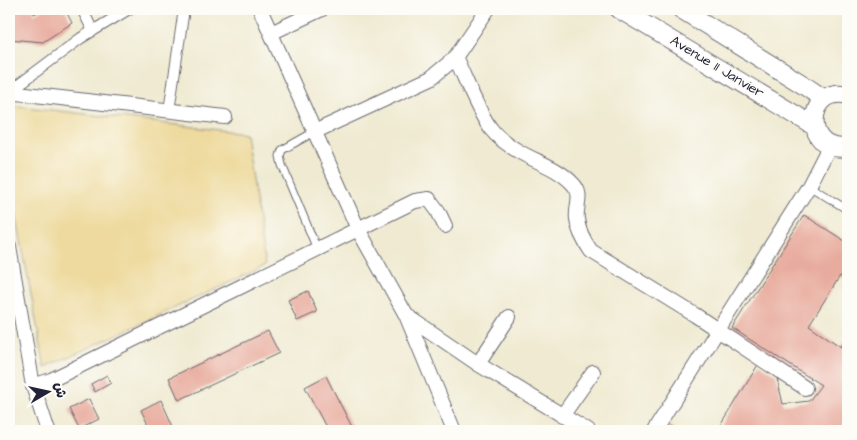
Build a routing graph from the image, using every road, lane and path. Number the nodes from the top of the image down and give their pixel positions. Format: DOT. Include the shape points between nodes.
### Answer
graph roads {
  1 [pos="82,9"];
  2 [pos="129,9"];
  3 [pos="184,9"];
  4 [pos="260,9"];
  5 [pos="322,9"];
  6 [pos="488,9"];
  7 [pos="619,9"];
  8 [pos="681,9"];
  9 [pos="93,31"];
  10 [pos="271,34"];
  11 [pos="455,57"];
  12 [pos="848,81"];
  13 [pos="9,92"];
  14 [pos="836,96"];
  15 [pos="169,111"];
  16 [pos="225,117"];
  17 [pos="814,126"];
  18 [pos="314,132"];
  19 [pos="830,145"];
  20 [pos="848,146"];
  21 [pos="809,186"];
  22 [pos="848,210"];
  23 [pos="445,226"];
  24 [pos="358,229"];
  25 [pos="9,247"];
  26 [pos="317,250"];
  27 [pos="406,315"];
  28 [pos="509,317"];
  29 [pos="718,330"];
  30 [pos="478,364"];
  31 [pos="592,372"];
  32 [pos="33,386"];
  33 [pos="806,388"];
  34 [pos="562,416"];
  35 [pos="48,431"];
  36 [pos="454,431"];
  37 [pos="588,431"];
  38 [pos="654,431"];
  1 -- 9 [label="street"];
  2 -- 9 [label="street"];
  3 -- 15 [label="street"];
  4 -- 10 [label="street"];
  5 -- 10 [label="street"];
  6 -- 11 [label="street"];
  7 -- 17 [label="street, Avenue 11 Janvier"];
  8 -- 14 [label="street" via="802,84"];
  9 -- 13 [label="street"];
  10 -- 18 [label="street"];
  11 -- 18 [label="street" via="431,78"];
  11 -- 29 [label="street" via="491,128 503,140 574,184 580,199 577,221 583,240 591,250"];
  12 -- 14 [label="street"];
  13 -- 15 [label="street"];
  14 -- 17 [label="street" via="815,111"];
  15 -- 16 [label="street"];
  17 -- 19 [label="street, Avenue 11 Janvier" via="822,141"];
  18 -- 24 [label="street"];
  18 -- 26 [label="lane" via="282,150 280,156"];
  19 -- 20 [label="street"];
  19 -- 21 [label="street"];
  21 -- 22 [label="lane"];
  21 -- 29 [label="street"];
  23 -- 24 [label="street" via="435,206 426,198"];
  24 -- 26 [label="street"];
  24 -- 27 [label="street"];
  25 -- 32 [label="street"];
  26 -- 32 [label="street"];
  27 -- 30 [label="street"];
  27 -- 36 [label="street"];
  28 -- 30 [label="street"];
  29 -- 33 [label="street"];
  29 -- 38 [label="street"];
  30 -- 34 [label="street"];
  31 -- 34 [label="street"];
  32 -- 35 [label="street"];
  34 -- 37 [label="street"];
}
